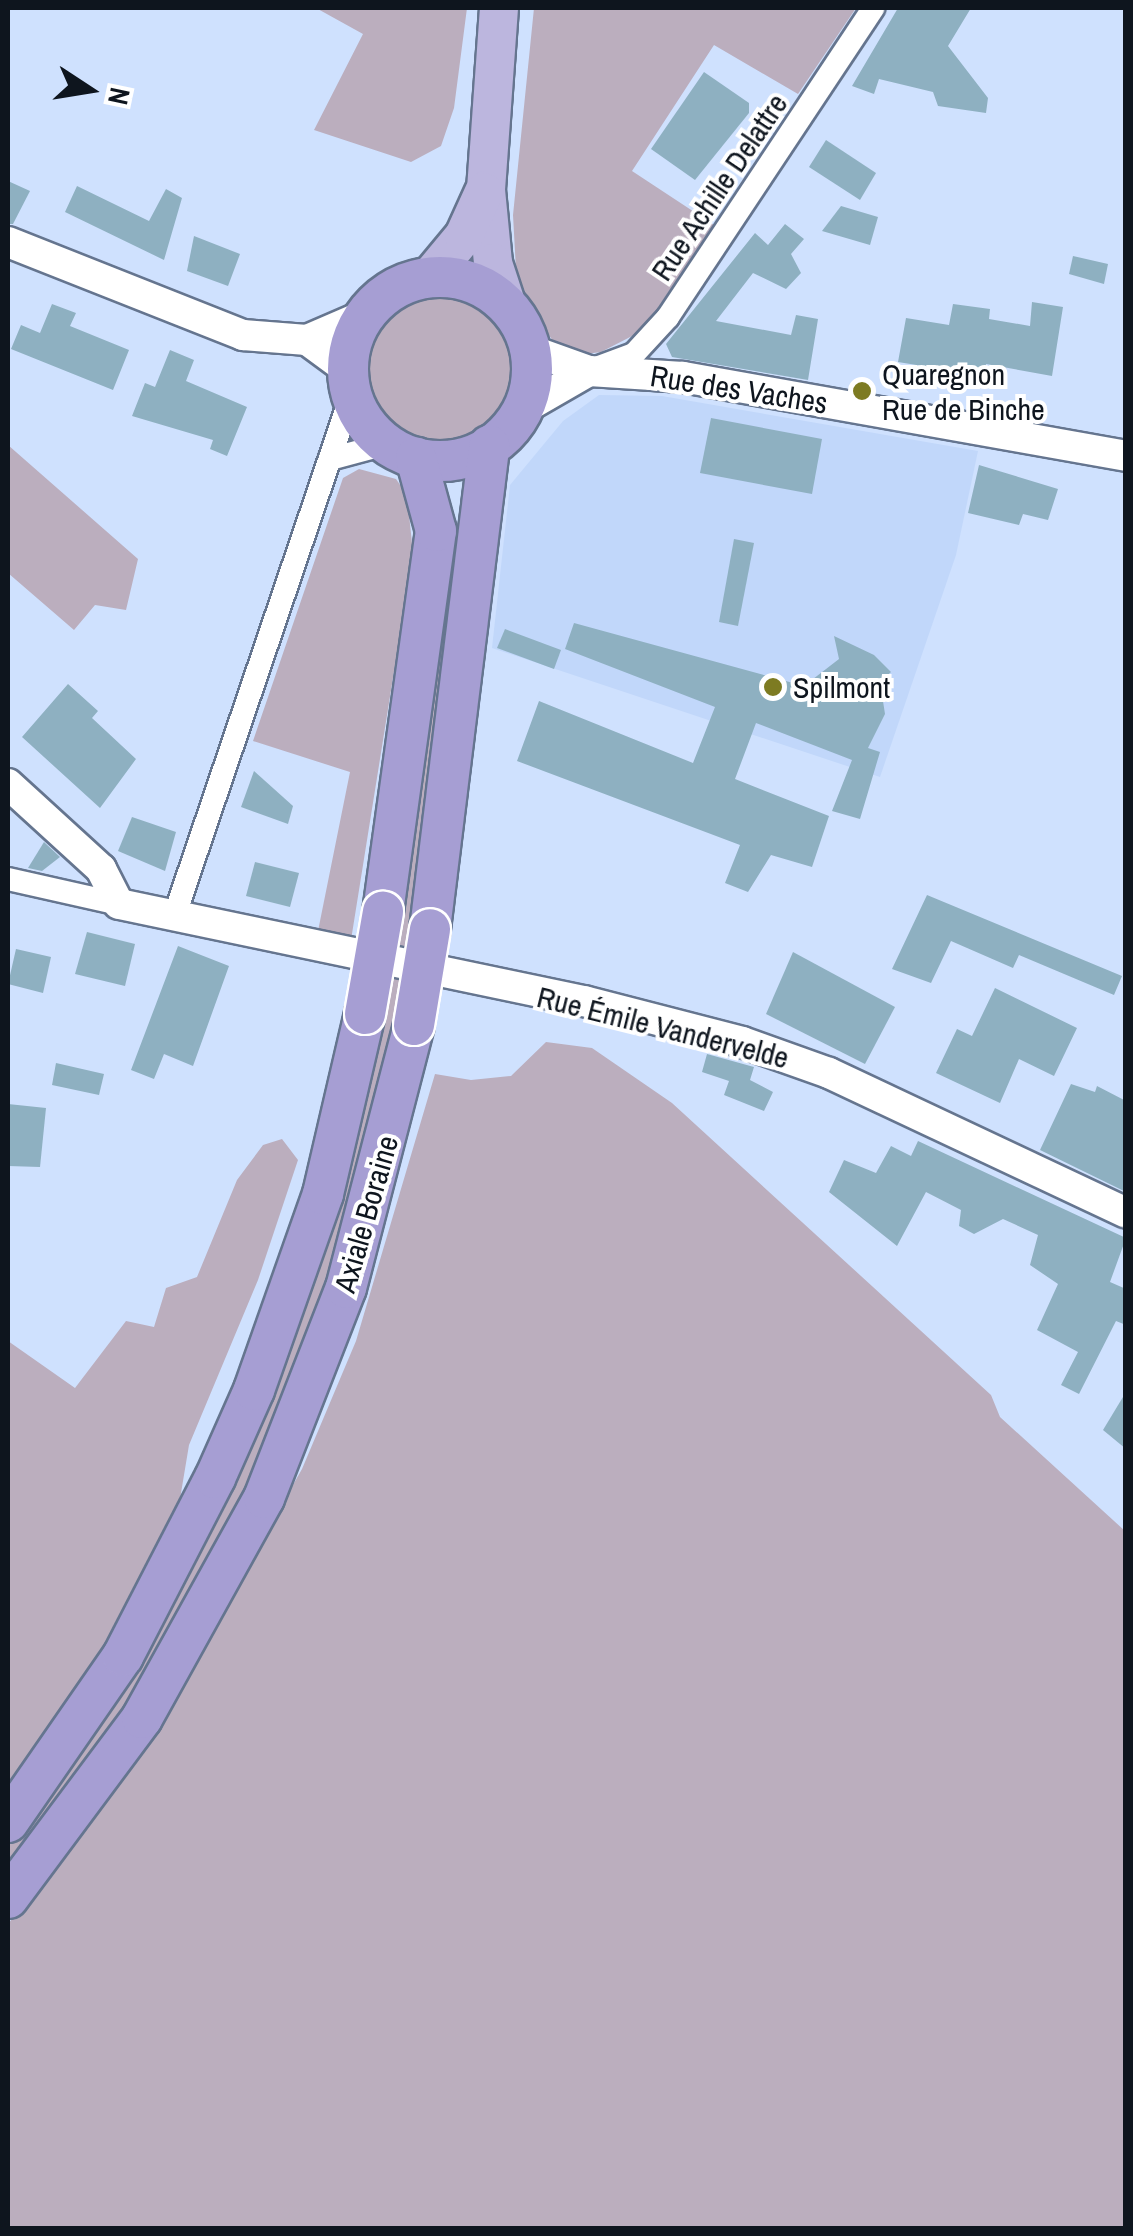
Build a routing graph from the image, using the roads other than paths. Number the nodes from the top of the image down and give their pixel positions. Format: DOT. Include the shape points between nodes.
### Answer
graph roads {
  1 [pos="499,8"];
  2 [pos="873,8"];
  3 [pos="486,190"];
  4 [pos="8,242"];
  5 [pos="430,277"];
  6 [pos="507,306"];
  7 [pos="365,314"];
  8 [pos="308,340"];
  9 [pos="530,350"];
  10 [pos="589,371"];
  11 [pos="350,383"];
  12 [pos="523,409"];
  13 [pos="489,446"];
  14 [pos="401,451"];
  15 [pos="1126,456"];
  16 [pos="330,459"];
  17 [pos="8,784"];
  18 [pos="8,880"];
  19 [pos="119,904"];
  20 [pos="174,914"];
  21 [pos="1126,1213"];
  22 [pos="8,1822"];
  23 [pos="8,1898"];
  1 -- 3 [label="main road"];
  2 -- 10 [label="street, Rue Achille Delattre" via="668,317 634,354"];
  3 -- 5 [label="main road" via="464,236"];
  3 -- 6 [label="main road" via="492,263"];
  4 -- 8 [label="street" via="213,327"];
  5 -- 6 [label="highway" via="472,282"];
  5 -- 7 [label="highway" via="390,291"];
  6 -- 9 [label="highway"];
  7 -- 8 [label="street"];
  7 -- 11 [label="highway"];
  8 -- 11 [label="street"];
  9 -- 10 [label="street, Rue des Vaches"];
  9 -- 12 [label="highway"];
  10 -- 12 [label="street"];
  10 -- 15 [label="street, Rue des Vaches" via="683,377"];
  11 -- 14 [label="highway, Axiale Boraine"];
  11 -- 16 [label="street"];
  12 -- 13 [label="highway"];
  13 -- 14 [label="highway" via="458,459"];
  13 -- 23 [label="highway, Axiale Boraine, bridge" via="414,1025 346,1288 264,1498 142,1718"];
  14 -- 16 [label="street"];
  14 -- 22 [label="highway, Axiale Boraine, bridge" via="436,532 383,912 322,1194 231,1443 123,1656"];
  16 -- 20 [label="street"];
  17 -- 19 [label="street" via="101,870"];
  18 -- 19 [label="street"];
  19 -- 20 [label="street, Rue Émile Vandervelde"];
  20 -- 21 [label="street, Rue Émile Vandervelde" via="742,1042 829,1072"];
}
